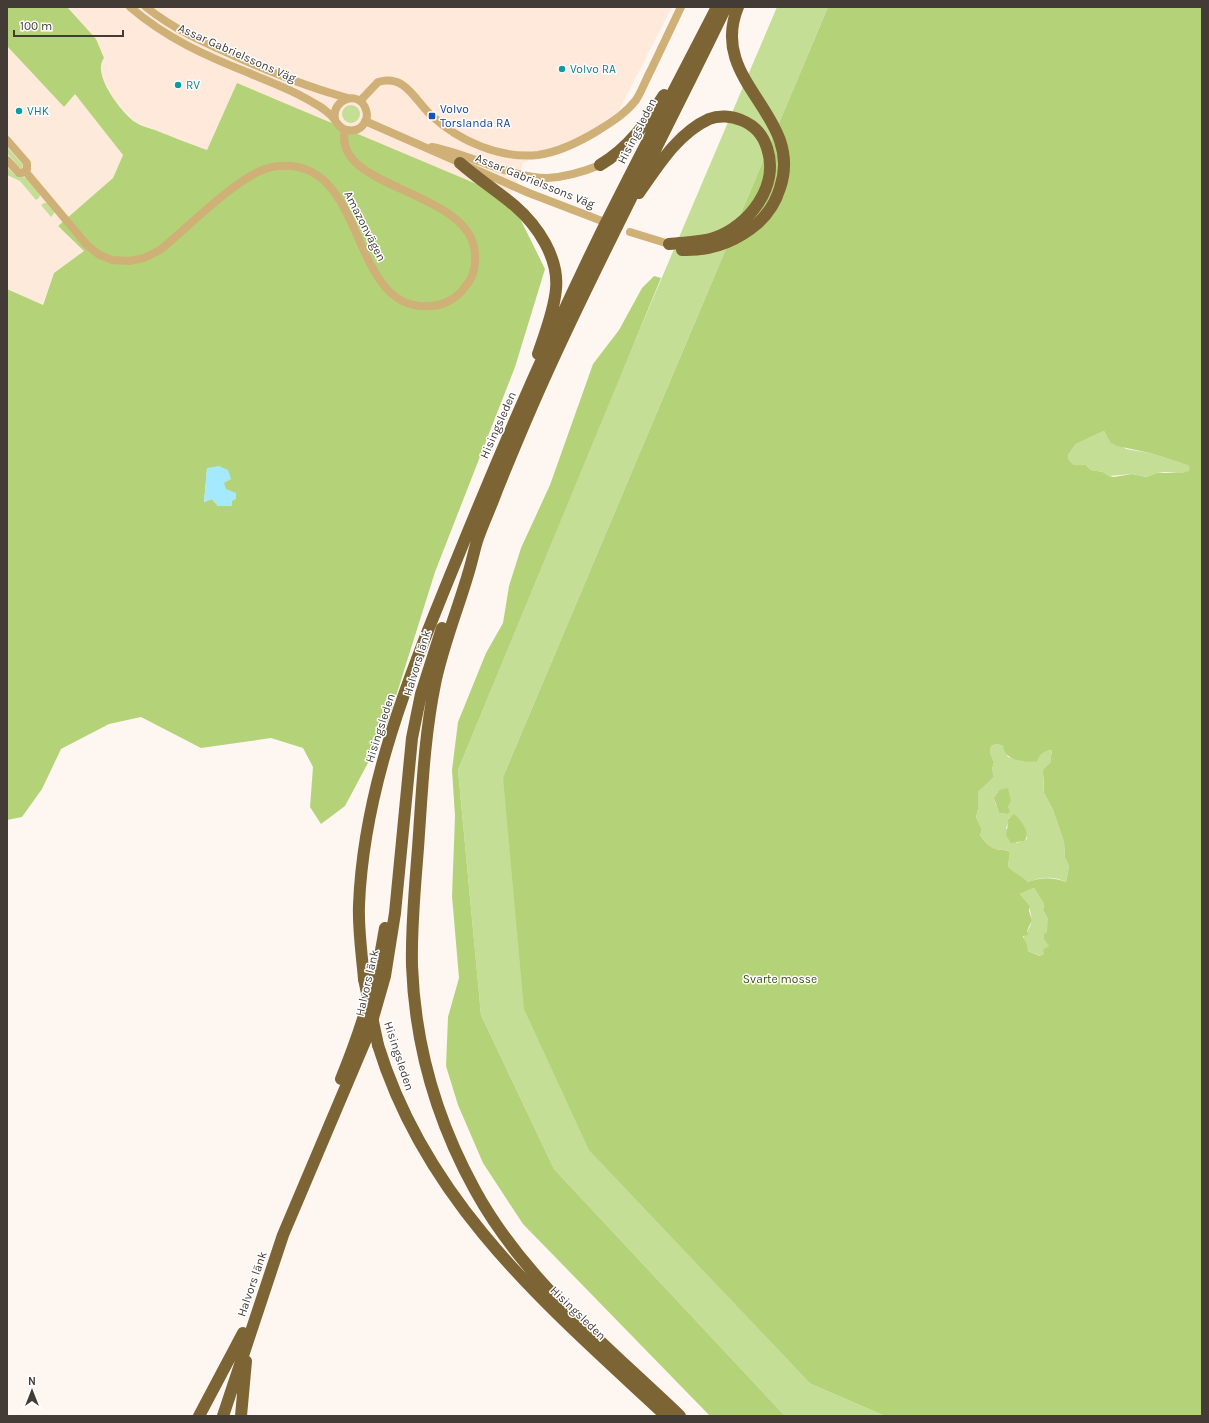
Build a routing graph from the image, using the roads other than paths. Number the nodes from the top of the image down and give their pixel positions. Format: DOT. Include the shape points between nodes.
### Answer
graph roads {
  1 [pos="130,7"];
  2 [pos="681,7"];
  3 [pos="717,7"];
  4 [pos="726,7"];
  5 [pos="738,7"];
  6 [pos="148,8"];
  7 [pos="141,17"];
  8 [pos="699,43"];
  9 [pos="348,98"];
  10 [pos="360,101"];
  11 [pos="335,119"];
  12 [pos="365,121"];
  13 [pos="345,130"];
  14 [pos="7,140"];
  15 [pos="416,144"];
  16 [pos="7,160"];
  17 [pos="460,163"];
  18 [pos="600,164"];
  19 [pos="25,171"];
  20 [pos="622,214"];
  21 [pos="602,221"];
  22 [pos="630,232"];
  23 [pos="669,244"];
  24 [pos="530,387"];
  25 [pos="477,541"];
  26 [pos="437,608"];
  27 [pos="253,1323"];
  28 [pos="243,1333"];
  29 [pos="199,1416"];
  30 [pos="217,1416"];
  31 [pos="223,1416"];
  32 [pos="241,1416"];
  33 [pos="666,1416"];
  34 [pos="680,1416"];
  1 -- 7 [label="street, Assar Gabrielssons Väg"];
  2 -- 10 [label="street" via="637,99 621,116 591,135 561,149 539,155 526,155 481,146 446,128 404,85 393,80 378,82"];
  3 -- 8 [label="highway, Hisingsleden"];
  4 -- 20 [label="highway, Hisingsleden"];
  5 -- 23 [label="highway" via="733,37 735,60 742,76 773,122 781,142 784,163 782,184 768,212 735,239 716,247 699,250 674,249"];
  6 -- 7 [label="street"];
  6 -- 9 [label="street, Assar Gabrielssons Väg" via="167,23 207,44 290,80"];
  7 -- 11 [label="street, Assar Gabrielssons Väg" via="188,46 300,95 326,110"];
  8 -- 18 [label="highway" via="688,52 670,86 640,131 620,152"];
  8 -- 24 [label="highway, Hisingsleden" via="598,240"];
  9 -- 10 [label="street"];
  9 -- 11 [label="street" via="337,106 334,112"];
  10 -- 12 [label="street" via="366,110"];
  11 -- 13 [label="street"];
  12 -- 13 [label="street" via="357,130"];
  12 -- 15 [label="street, Assar Gabrielssons Väg"];
  13 -- 19 [label="street, Amazonvägen" via="346,150 362,167 445,210 466,228 475,248 474,268 467,285 455,297 441,304 424,306 409,304 392,294 377,276 336,192 318,176 301,168 275,166 251,174 160,250 148,257 129,261 112,260 92,250"];
  14 -- 19 [label="street, Amazonvägen" via="27,163"];
  15 -- 17 [label="street, Assar Gabrielssons Väg"];
  15 -- 18 [label="street, Assar Gabrielssons Väg" via="447,150 516,173 540,177 574,174"];
  16 -- 19 [label="street, Amazonvägen" via="16,172"];
  17 -- 21 [label="street, Assar Gabrielssons Väg"];
  17 -- 24 [label="highway" via="530,221 546,245 553,263 556,287 554,302 528,379"];
  20 -- 23 [label="highway" via="674,146 694,127 720,116 732,117 751,125 762,137 770,160 766,190 755,208 737,226 714,238"];
  20 -- 25 [label="highway, Hisingsleden" via="534,401"];
  22 -- 23 [label="street"];
  24 -- 26 [label="highway, Hisingsleden" via="489,479"];
  25 -- 27 [label="highway, Halvors länk" via="436,645 421,694 407,778 396,913 379,1001 370,1032 286,1228"];
  25 -- 34 [label="highway, Hisingsleden" via="469,573 448,632 435,682 429,719 412,934 414,994 420,1040 436,1103 447,1133 490,1216 540,1281"];
  26 -- 28 [label="highway, Halvors länk" via="433,634 410,714 401,776 390,898 384,938 370,996 350,1058 280,1227"];
  26 -- 33 [label="highway, Hisingsleden, bridge" via="388,744 367,827 359,909 364,979 378,1045 401,1107 421,1146 447,1188 478,1229 534,1290"];
  27 -- 31 [label="highway, Halvors länk"];
  27 -- 32 [label="highway" via="245,1366"];
  28 -- 29 [label="highway"];
  28 -- 30 [label="highway, Halvors länk"];
}
